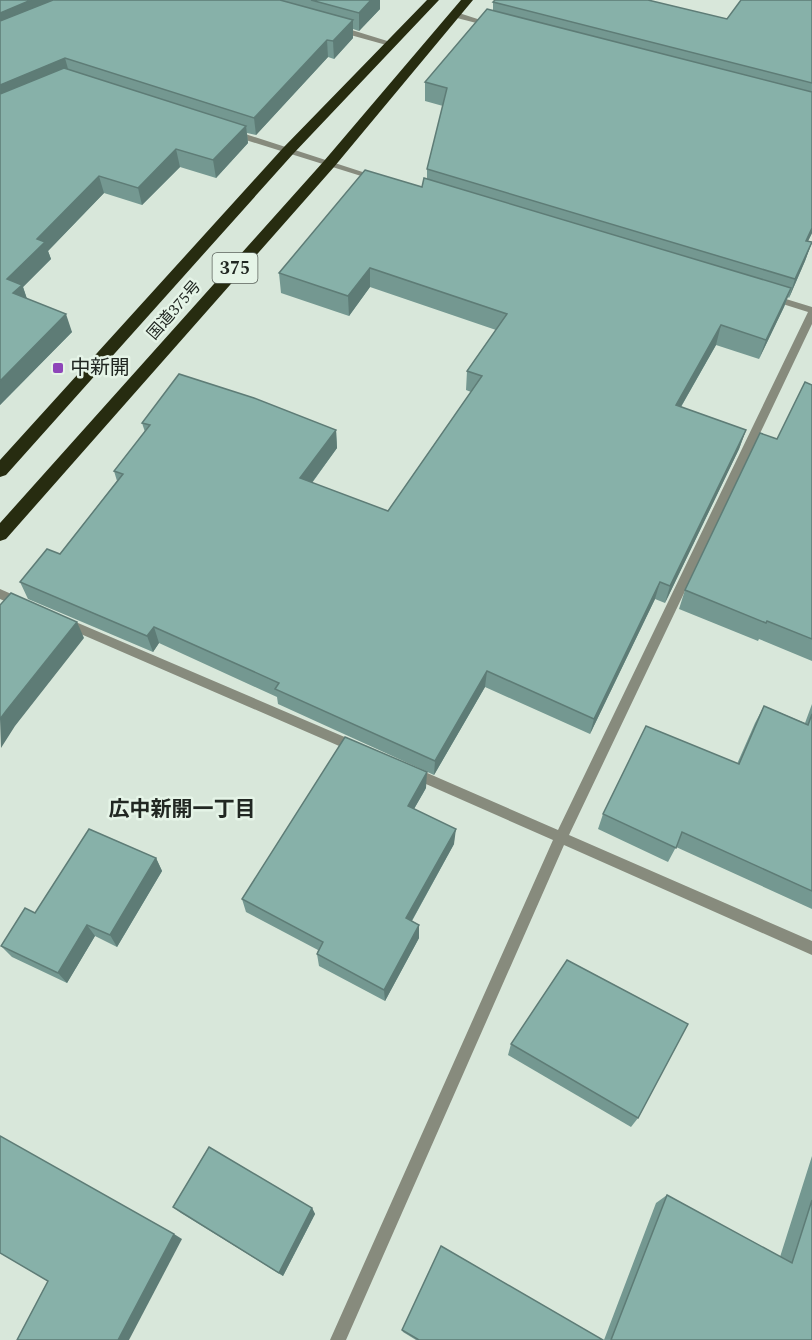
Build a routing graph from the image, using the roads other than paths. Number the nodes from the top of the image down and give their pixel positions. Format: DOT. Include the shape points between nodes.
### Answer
graph roads {
  1 [pos="433,0"];
  2 [pos="467,0"];
  3 [pos="456,15"];
  4 [pos="502,27"];
  5 [pos="335,28"];
  6 [pos="393,44"];
  7 [pos="222,130"];
  8 [pos="288,151"];
  9 [pos="329,164"];
  10 [pos="386,181"];
  11 [pos="767,296"];
  12 [pos="812,312"];
  13 [pos="0,471"];
  14 [pos="0,534"];
  15 [pos="0,594"];
  16 [pos="33,608"];
  17 [pos="55,617"];
  18 [pos="374,756"];
  19 [pos="407,770"];
  20 [pos="561,837"];
  21 [pos="812,948"];
  22 [pos="338,1340"];
  1 -- 6 [label="highway, 国道375号 / 375"];
  2 -- 3 [label="highway, 国道375号 / 375"];
  3 -- 4 [label="street"];
  3 -- 9 [label="highway, 国道375号 / 375"];
  5 -- 6 [label="street"];
  6 -- 8 [label="highway, 国道375号 / 375"];
  7 -- 8 [label="street"];
  8 -- 9 [label="street"];
  8 -- 13 [label="highway, 国道375号 / 375"];
  9 -- 10 [label="street"];
  9 -- 14 [label="highway, 国道375号 / 375"];
  11 -- 12 [label="street"];
  12 -- 20 [label="street"];
  15 -- 16 [label="street"];
  17 -- 18 [label="street"];
  19 -- 20 [label="street"];
  20 -- 21 [label="street"];
  20 -- 22 [label="street"];
}
